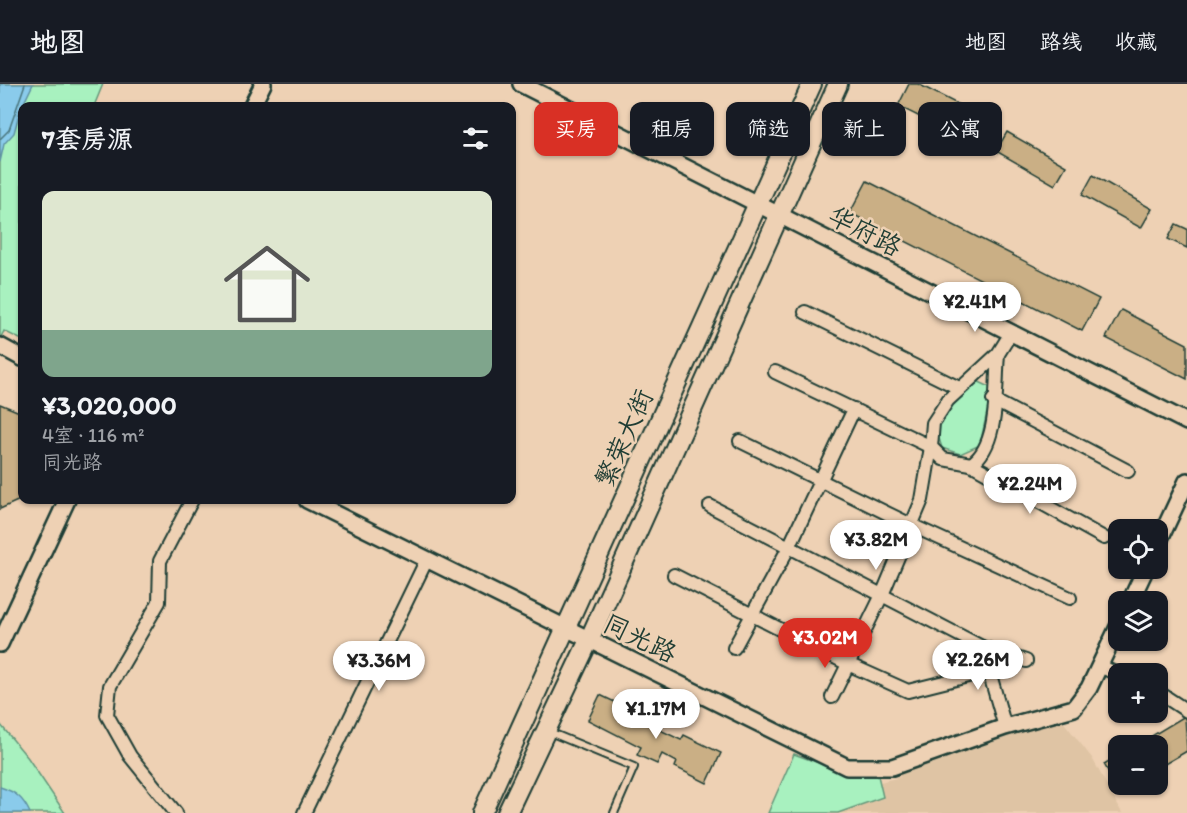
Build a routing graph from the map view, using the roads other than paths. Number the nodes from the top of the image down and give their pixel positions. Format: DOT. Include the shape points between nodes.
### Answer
graph roads {
  1 [pos="263,84"];
  2 [pos="521,84"];
  3 [pos="812,84"];
  4 [pos="838,84"];
  5 [pos="254,102"];
  6 [pos="757,202"];
  7 [pos="779,213"];
  8 [pos="805,312"];
  9 [pos="1011,333"];
  10 [pos="0,346"];
  11 [pos="998,354"];
  12 [pos="18,355"];
  13 [pos="774,372"];
  14 [pos="958,388"];
  15 [pos="993,400"];
  16 [pos="854,409"];
  17 [pos="1187,423"];
  18 [pos="740,441"];
  19 [pos="931,447"];
  20 [pos="971,464"];
  21 [pos="1128,471"];
  22 [pos="821,481"];
  23 [pos="1187,481"];
  24 [pos="65,504"];
  25 [pos="190,504"];
  26 [pos="315,504"];
  27 [pos="710,506"];
  28 [pos="1168,522"];
  29 [pos="911,525"];
  30 [pos="1104,538"];
  31 [pos="789,547"];
  32 [pos="427,559"];
  33 [pos="674,575"];
  34 [pos="882,595"];
  35 [pos="1070,598"];
  36 [pos="751,615"];
  37 [pos="567,629"];
  38 [pos="589,640"];
  39 [pos="0,644"];
  40 [pos="982,647"];
  41 [pos="734,648"];
  42 [pos="1108,649"];
  43 [pos="1026,661"];
  44 [pos="850,665"];
  45 [pos="1100,666"];
  46 [pos="1108,670"];
  47 [pos="988,671"];
  48 [pos="832,697"];
  49 [pos="1168,699"];
  50 [pos="1187,711"];
  51 [pos="1005,727"];
  52 [pos="547,731"];
  53 [pos="176,813"];
  54 [pos="304,813"];
  55 [pos="482,813"];
  56 [pos="507,813"];
  57 [pos="614,813"];
  1 -- 5 [label="street"];
  2 -- 6 [label="street, 华府路"];
  3 -- 6 [label="main road, 繁荣大街"];
  4 -- 7 [label="main road, 繁荣大街"];
  6 -- 7 [label="street, 华府路"];
  6 -- 37 [label="main road, 繁荣大街"];
  7 -- 9 [label="street, 华府路"];
  7 -- 38 [label="main road, 繁荣大街"];
  8 -- 14 [label="street"];
  9 -- 11 [label="street"];
  9 -- 17 [label="street, 华府路"];
  10 -- 12 [label="street"];
  11 -- 14 [label="street"];
  11 -- 15 [label="street"];
  13 -- 16 [label="street"];
  14 -- 19 [label="street" via="933,423"];
  15 -- 20 [label="street" via="993,430 982,457"];
  15 -- 21 [label="street"];
  16 -- 19 [label="street"];
  16 -- 22 [label="street"];
  18 -- 22 [label="street"];
  19 -- 20 [label="street" via="944,459"];
  19 -- 29 [label="street" via="922,500"];
  20 -- 30 [label="street"];
  22 -- 29 [label="street"];
  22 -- 31 [label="street"];
  23 -- 28 [label="street"];
  24 -- 39 [label="street"];
  25 -- 53 [label="street" via="160,561 159,602 110,686 107,715 130,756"];
  26 -- 32 [label="street, 同光路"];
  27 -- 31 [label="street"];
  29 -- 34 [label="street"];
  29 -- 35 [label="street"];
  31 -- 34 [label="street"];
  31 -- 36 [label="street"];
  32 -- 37 [label="street, 同光路"];
  32 -- 54 [label="street"];
  33 -- 36 [label="street"];
  34 -- 40 [label="street"];
  34 -- 44 [label="street"];
  36 -- 41 [label="street"];
  36 -- 44 [label="street"];
  37 -- 38 [label="street, 同光路"];
  37 -- 55 [label="main road, 繁荣大街"];
  38 -- 51 [label="street, 同光路" via="847,767 892,767"];
  38 -- 52 [label="main road, 繁荣大街"];
  40 -- 43 [label="street"];
  40 -- 47 [label="street"];
  42 -- 45 [label="street, 同光路"];
  44 -- 47 [label="street" via="908,692"];
  44 -- 48 [label="street"];
  45 -- 46 [label="street"];
  45 -- 51 [label="street, 同光路" via="1074,708"];
  47 -- 51 [label="street"];
  49 -- 50 [label="street"];
  52 -- 56 [label="main road, 繁荣大街"];
  52 -- 57 [label="lane" via="634,767"];
}
